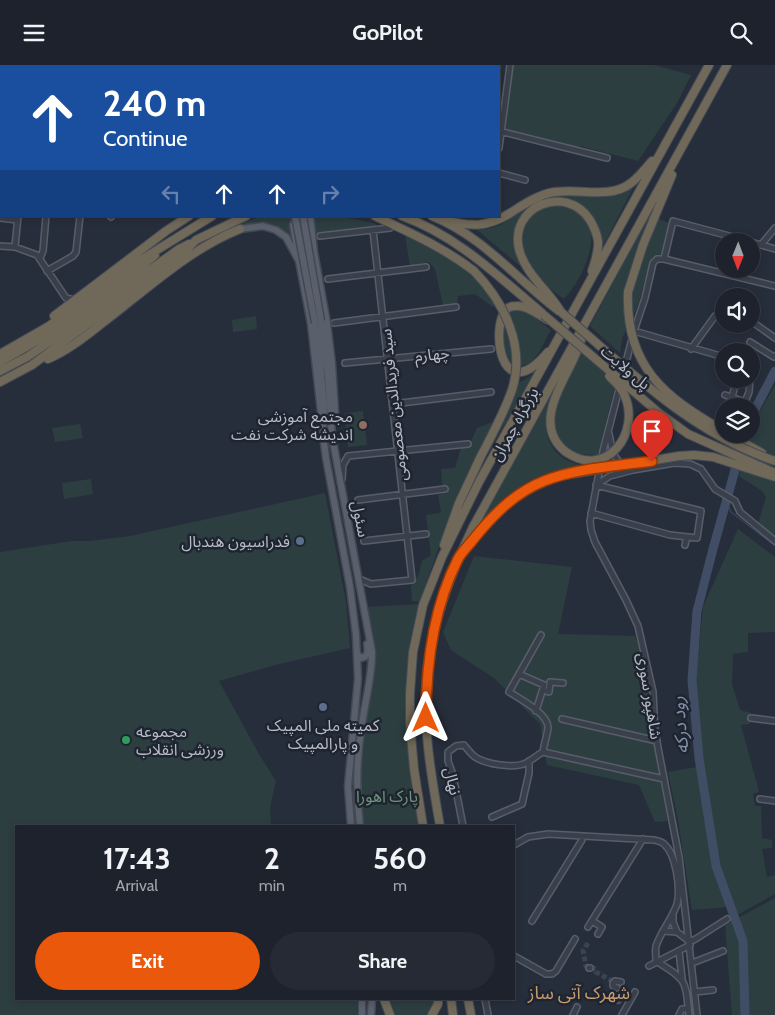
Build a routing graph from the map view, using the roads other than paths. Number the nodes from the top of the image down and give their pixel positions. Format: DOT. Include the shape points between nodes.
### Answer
graph roads {
  1 [pos="510,65"];
  2 [pos="709,65"];
  3 [pos="727,65"];
  4 [pos="500,89"];
  5 [pos="506,91"];
  6 [pos="500,131"];
  7 [pos="660,152"];
  8 [pos="680,152"];
  9 [pos="607,158"];
  10 [pos="500,173"];
  11 [pos="525,180"];
  12 [pos="46,217"];
  13 [pos="80,217"];
  14 [pos="187,217"];
  15 [pos="210,217"];
  16 [pos="244,217"];
  17 [pos="295,217"];
  18 [pos="303,217"];
  19 [pos="310,217"];
  20 [pos="377,217"];
  21 [pos="404,217"];
  22 [pos="0,218"];
  23 [pos="18,218"];
  24 [pos="436,218"];
  25 [pos="390,228"];
  26 [pos="775,228"];
  27 [pos="240,229"];
  28 [pos="373,230"];
  29 [pos="718,233"];
  30 [pos="320,236"];
  31 [pos="196,241"];
  32 [pos="166,245"];
  33 [pos="761,245"];
  34 [pos="0,246"];
  35 [pos="15,247"];
  36 [pos="775,249"];
  37 [pos="314,252"];
  38 [pos="135,255"];
  39 [pos="40,258"];
  40 [pos="664,259"];
  41 [pos="299,261"];
  42 [pos="426,267"];
  43 [pos="47,271"];
  44 [pos="378,273"];
  45 [pos="328,279"];
  46 [pos="590,283"];
  47 [pos="775,286"];
  48 [pos="70,300"];
  49 [pos="456,307"];
  50 [pos="561,312"];
  51 [pos="715,316"];
  52 [pos="383,317"];
  53 [pos="318,322"];
  54 [pos="334,323"];
  55 [pos="585,326"];
  56 [pos="558,327"];
  57 [pos="760,327"];
  58 [pos="634,331"];
  59 [pos="775,338"];
  60 [pos="23,341"];
  61 [pos="750,342"];
  62 [pos="555,346"];
  63 [pos="490,349"];
  64 [pos="691,349"];
  65 [pos="0,354"];
  66 [pos="589,354"];
  67 [pos="715,355"];
  68 [pos="774,357"];
  69 [pos="388,359"];
  70 [pos="0,362"];
  71 [pos="344,363"];
  72 [pos="32,365"];
  73 [pos="0,371"];
  74 [pos="0,382"];
  75 [pos="734,388"];
  76 [pos="749,388"];
  77 [pos="491,392"];
  78 [pos="725,395"];
  79 [pos="732,397"];
  80 [pos="393,404"];
  81 [pos="715,426"];
  82 [pos="608,432"];
  83 [pos="323,435"];
  84 [pos="332,436"];
  85 [pos="744,443"];
  86 [pos="468,444"];
  87 [pos="611,450"];
  88 [pos="398,451"];
  89 [pos="603,451"];
  90 [pos="601,459"];
  91 [pos="775,461"];
  92 [pos="633,470"];
  93 [pos="775,473"];
  94 [pos="775,477"];
  95 [pos="596,485"];
  96 [pos="341,486"];
  97 [pos="445,489"];
  98 [pos="403,494"];
  99 [pos="358,500"];
  100 [pos="591,513"];
  101 [pos="426,535"];
  102 [pos="408,537"];
  103 [pos="686,537"];
  104 [pos="364,541"];
  105 [pos="775,541"];
  106 [pos="685,545"];
  107 [pos="442,557"];
  108 [pos="458,558"];
  109 [pos="358,579"];
  110 [pos="367,623"];
  111 [pos="541,635"];
  112 [pos="357,654"];
  113 [pos="519,674"];
  114 [pos="564,683"];
  115 [pos="544,688"];
  116 [pos="536,711"];
  117 [pos="751,718"];
  118 [pos="562,719"];
  119 [pos="775,721"];
  120 [pos="657,741"];
  121 [pos="543,751"];
  122 [pos="529,761"];
  123 [pos="664,779"];
  124 [pos="760,799"];
  125 [pos="775,801"];
  126 [pos="492,817"];
  127 [pos="351,825"];
  128 [pos="360,825"];
  129 [pos="423,825"];
  130 [pos="440,825"];
  131 [pos="463,825"];
  132 [pos="582,836"];
  133 [pos="643,839"];
  134 [pos="515,844"];
  135 [pos="673,913"];
  136 [pos="728,919"];
  137 [pos="532,921"];
  138 [pos="592,921"];
  139 [pos="588,927"];
  140 [pos="663,931"];
  141 [pos="677,931"];
  142 [pos="598,934"];
  143 [pos="575,939"];
  144 [pos="690,943"];
  145 [pos="678,951"];
  146 [pos="723,951"];
  147 [pos="515,957"];
  148 [pos="656,961"];
  149 [pos="692,963"];
  150 [pos="649,966"];
  151 [pos="682,978"];
  152 [pos="616,982"];
  153 [pos="617,989"];
  154 [pos="713,990"];
  155 [pos="635,992"];
  156 [pos="695,992"];
  157 [pos="612,995"];
  158 [pos="362,1000"];
  159 [pos="372,1000"];
  160 [pos="384,1000"];
  161 [pos="438,1000"];
  162 [pos="451,1000"];
  163 [pos="468,1000"];
  164 [pos="486,1000"];
  165 [pos="623,1003"];
  166 [pos="577,1007"];
  167 [pos="688,1009"];
  168 [pos="362,1015"];
  169 [pos="371,1015"];
  170 [pos="390,1015"];
  171 [pos="432,1015"];
  172 [pos="453,1015"];
  173 [pos="471,1015"];
  174 [pos="488,1015"];
  175 [pos="573,1015"];
  176 [pos="622,1015"];
  177 [pos="678,1015"];
  178 [pos="689,1015"];
  179 [pos="698,1015"];
  1 -- 5 [label="street"];
  2 -- 7 [label="highway, بزرگراه چمران"];
  3 -- 8 [label="highway, بزرگراه چمران"];
  4 -- 5 [label="street"];
  5 -- 6 [label="street"];
  6 -- 9 [label="street"];
  7 -- 24 [label="highway" via="630,184 621,188 600,192 550,192 487,225 462,225"];
  7 -- 46 [label="highway, بزرگراه چمران"];
  8 -- 55 [label="highway, بزرگراه چمران"];
  8 -- 81 [label="highway, bridge" via="637,260 628,292 628,316 632,341 645,367 682,404"];
  10 -- 11 [label="street"];
  12 -- 39 [label="street"];
  13 -- 43 [label="street" via="74,256"];
  14 -- 38 [label="highway"];
  15 -- 32 [label="highway"];
  15 -- 38 [label="highway" via="180,227"];
  16 -- 31 [label="highway"];
  17 -- 53 [label="main road, سئول, bridge"];
  18 -- 53 [label="main road, سئول, bridge"];
  19 -- 37 [label="main road"];
  20 -- 107 [label="highway, bridge" via="444,250 474,271 502,306 512,334 515,357 512,388 465,487 444,541"];
  21 -- 56 [label="highway, پل ولایت, bridge" via="430,229 488,267"];
  22 -- 23 [label="street"];
  23 -- 35 [label="street"];
  24 -- 50 [label="highway" via="478,242"];
  25 -- 28 [label="street"];
  26 -- 33 [label="street"];
  27 -- 41 [label="main road" via="263,226 276,230 286,237"];
  27 -- 72 [label="highway" via="201,249 71,346"];
  28 -- 30 [label="street"];
  28 -- 44 [label="street, سید فریدالدین معصومی"];
  29 -- 40 [label="street" via="673,221"];
  31 -- 72 [label="highway"];
  31 -- 73 [label="highway" via="179,249 27,357"];
  32 -- 60 [label="highway"];
  32 -- 70 [label="highway" via="144,266 50,334"];
  33 -- 36 [label="street"];
  34 -- 35 [label="street"];
  35 -- 39 [label="street"];
  37 -- 41 [label="main road" via="305,221 297,219 293,227"];
  37 -- 84 [label="main road" via="332,364 335,412"];
  38 -- 48 [label="highway"];
  39 -- 43 [label="street"];
  40 -- 47 [label="street"];
  40 -- 58 [label="street, شاهپور سوری" via="653,263"];
  41 -- 83 [label="main road" via="311,324"];
  42 -- 44 [label="street"];
  43 -- 48 [label="street"];
  44 -- 45 [label="street"];
  44 -- 52 [label="street, سید فریدالدین معصومی"];
  46 -- 50 [label="highway" via="598,240 584,213 573,204 557,201 543,204 530,212 519,230 520,254 530,273"];
  46 -- 62 [label="highway, بزرگراه چمران"];
  48 -- 60 [label="highway"];
  49 -- 52 [label="street"];
  50 -- 91 [label="highway, پل ولایت, bridge" via="675,409 727,441"];
  51 -- 64 [label="street"];
  52 -- 54 [label="street"];
  52 -- 69 [label="street, سید فریدالدین معصومی"];
  53 -- 83 [label="main road, سئول"];
  53 -- 84 [label="main road, سئول" via="328,376"];
  55 -- 66 [label="highway, bridge" via="579,350 560,383 551,416 556,441 566,452 583,459 603,457 617,449 628,430 629,414 624,395"];
  55 -- 108 [label="highway, بزرگراه چمران"];
  56 -- 62 [label="highway" via="522,306 507,308 502,318 502,358 510,370 530,369"];
  56 -- 66 [label="highway, پل ولایت, bridge"];
  57 -- 59 [label="street"];
  58 -- 64 [label="street"];
  58 -- 82 [label="street, شاهپور سوری"];
  60 -- 65 [label="highway"];
  61 -- 68 [label="street"];
  62 -- 107 [label="highway, بزرگراه چمران"];
  63 -- 69 [label="street, چهارم"];
  64 -- 67 [label="street"];
  66 -- 93 [label="highway, پل ولایت, bridge" via="688,434"];
  69 -- 71 [label="street, چهارم"];
  69 -- 80 [label="street, سید فریدالدین معصومی"];
  72 -- 74 [label="highway"];
  75 -- 79 [label="street"];
  76 -- 79 [label="street" via="745,402"];
  77 -- 80 [label="street"];
  78 -- 79 [label="street"];
  80 -- 88 [label="street, سید فریدالدین معصومی"];
  82 -- 87 [label="street"];
  82 -- 89 [label="street, شاهپور سوری"];
  83 -- 112 [label="main road, سئول" via="351,593"];
  84 -- 96 [label="main road, سئول"];
  85 -- 91 [label="highway, bridge"];
  86 -- 88 [label="street"];
  87 -- 89 [label="street" via="607,447"];
  87 -- 92 [label="street" via="619,464"];
  88 -- 96 [label="street" via="348,456 343,465"];
  88 -- 98 [label="street, سید فریدالدین معصومی"];
  89 -- 90 [label="street, شاهپور سوری"];
  90 -- 92 [label="street" via="605,464"];
  90 -- 95 [label="street, شاهپور سوری"];
  92 -- 95 [label="street" via="610,476"];
  92 -- 105 [label="street" via="674,463 701,469 715,489 736,501 740,512"];
  94 -- 108 [label="highway, bridge" via="713,457 694,455 565,475 536,485 518,496 491,518"];
  95 -- 100 [label="street, شاهپور سوری"];
  95 -- 103 [label="street" via="701,511 697,538"];
  96 -- 109 [label="main road, سئول"];
  97 -- 98 [label="street"];
  98 -- 99 [label="street"];
  98 -- 102 [label="street, سید فریدالدین معصومی"];
  100 -- 103 [label="street"];
  100 -- 120 [label="street, شاهپور سوری" via="590,526 595,542 638,626 653,693"];
  101 -- 102 [label="street"];
  102 -- 104 [label="street"];
  102 -- 109 [label="street, سید فریدالدین معصومی" via="412,580 372,584"];
  103 -- 106 [label="street"];
  107 -- 129 [label="highway, بزرگراه چمران" via="423,605 410,674 410,724"];
  108 -- 130 [label="highway, بزرگراه چمران" via="438,617 427,671 428,750"];
  109 -- 110 [label="main road, سئول"];
  110 -- 112 [label="main road" via="368,653 362,658"];
  110 -- 128 [label="main road, سئول" via="372,661 356,776"];
  111 -- 113 [label="street"];
  112 -- 127 [label="main road, سئول" via="348,786"];
  113 -- 115 [label="street"];
  113 -- 116 [label="street" via="509,692"];
  114 -- 115 [label="street" via="550,682 549,692"];
  115 -- 116 [label="street"];
  116 -- 121 [label="street" via="548,727"];
  117 -- 119 [label="street"];
  118 -- 120 [label="street"];
  120 -- 123 [label="street, شاهپور سوری"];
  121 -- 122 [label="street, نهال"];
  121 -- 123 [label="street"];
  122 -- 126 [label="street" via="522,803"];
  122 -- 131 [label="street, نهال" via="495,765 472,756 464,745 448,752"];
  123 -- 144 [label="street, شاهپور سوری" via="680,857"];
  124 -- 125 [label="street"];
  132 -- 133 [label="street"];
  132 -- 134 [label="street" via="537,835"];
  132 -- 137 [label="street"];
  133 -- 135 [label="street" via="663,842 671,855 678,889"];
  133 -- 138 [label="street"];
  135 -- 140 [label="street"];
  135 -- 141 [label="street"];
  136 -- 144 [label="street"];
  138 -- 139 [label="street"];
  138 -- 142 [label="street" via="602,927"];
  140 -- 141 [label="street"];
  140 -- 148 [label="street" via="656,946"];
  141 -- 144 [label="street"];
  143 -- 147 [label="street" via="552,974 537,970"];
  144 -- 145 [label="street"];
  144 -- 149 [label="street, شاهپور سوری"];
  145 -- 148 [label="street"];
  145 -- 151 [label="street"];
  146 -- 149 [label="street"];
  148 -- 150 [label="street"];
  148 -- 151 [label="street"];
  149 -- 156 [label="street, شاهپور سوری"];
  151 -- 167 [label="street"];
  152 -- 153 [label="street" via="613,986"];
  154 -- 156 [label="street"];
  155 -- 165 [label="street"];
  156 -- 179 [label="street, شاهپور سوری"];
  157 -- 165 [label="street"];
  158 -- 168 [label="main road"];
  159 -- 169 [label="main road"];
  160 -- 170 [label="highway"];
  161 -- 171 [label="highway"];
  162 -- 172 [label="highway"];
  163 -- 173 [label="highway"];
  164 -- 174 [label="street"];
  165 -- 176 [label="street"];
  166 -- 175 [label="street"];
  167 -- 177 [label="street" via="682,1009"];
  167 -- 178 [label="street"];
}
